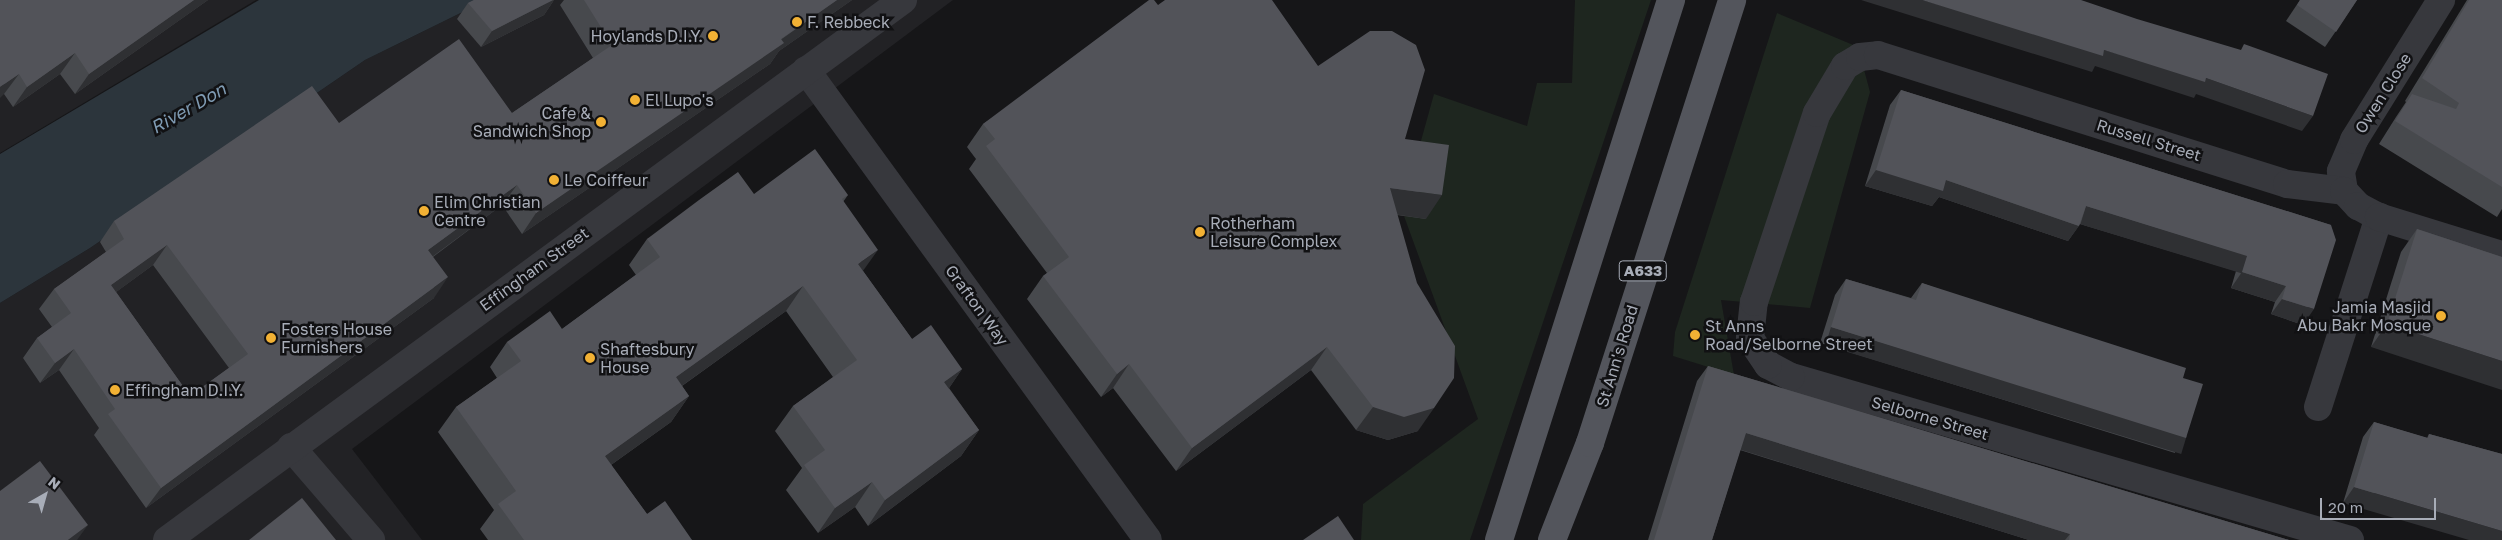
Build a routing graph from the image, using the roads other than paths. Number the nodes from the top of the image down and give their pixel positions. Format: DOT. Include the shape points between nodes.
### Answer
graph roads {
  1 [pos="902,0"];
  2 [pos="1671,0"];
  3 [pos="1732,0"];
  4 [pos="2441,0"];
  5 [pos="806,70"];
  6 [pos="1816,114"];
  7 [pos="2344,191"];
  8 [pos="2379,217"];
  9 [pos="2502,255"];
  10 [pos="2318,407"];
  11 [pos="292,447"];
  12 [pos="167,540"];
  13 [pos="371,540"];
  14 [pos="1148,540"];
  15 [pos="1499,540"];
  16 [pos="1552,540"];
  17 [pos="2350,540"];
  1 -- 5 [label="street, Effingham Street"];
  2 -- 15 [label="main road"];
  3 -- 16 [label="main road, St Ann's Road / A633" via="1590,443"];
  4 -- 7 [label="street, Owen Close" via="2354,140 2341,172"];
  5 -- 11 [label="street, Effingham Street"];
  5 -- 14 [label="street, Grafton Way"];
  6 -- 7 [label="street, Russell Street" via="1845,66 1860,57 1878,55 2287,184"];
  6 -- 17 [label="street, Selborne Street" via="1754,302 1750,338 1768,365 1791,377"];
  7 -- 8 [label="street, Russell Street"];
  8 -- 9 [label="street, Russell Street"];
  8 -- 10 [label="street"];
  11 -- 12 [label="street, Effingham Street"];
  11 -- 13 [label="street"];
}
